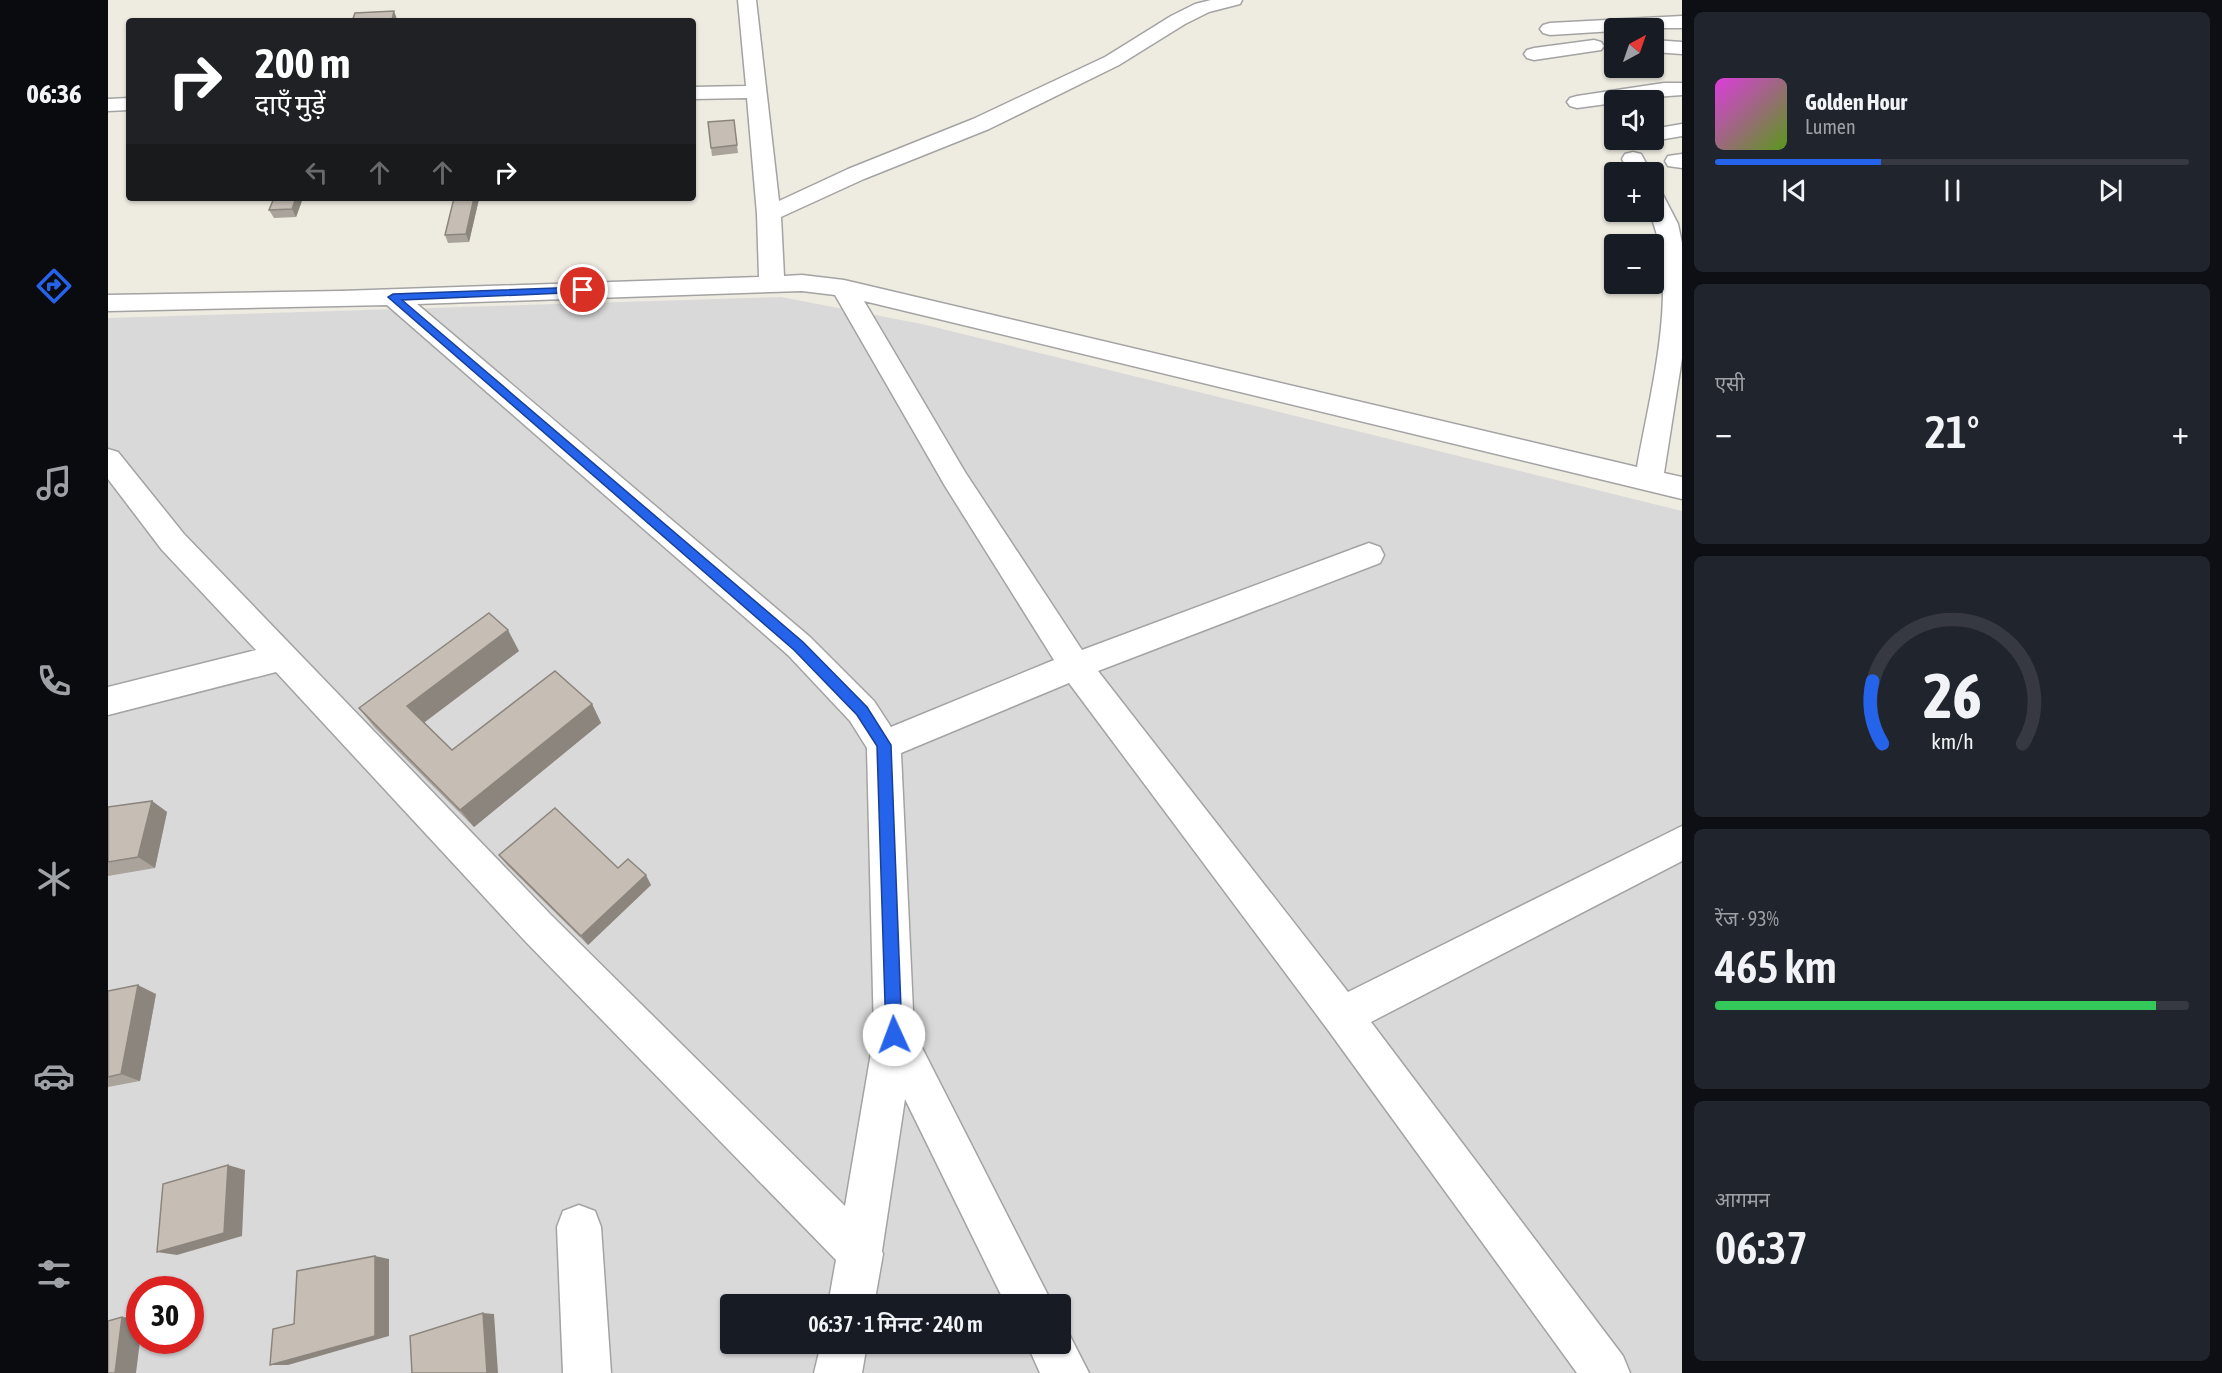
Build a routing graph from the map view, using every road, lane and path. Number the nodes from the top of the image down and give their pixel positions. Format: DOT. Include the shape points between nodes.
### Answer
graph roads {
  1 [pos="747,0"];
  2 [pos="1233,0"];
  3 [pos="1682,22"];
  4 [pos="1550,29"];
  5 [pos="1604,46"];
  6 [pos="1664,47"];
  7 [pos="1682,48"];
  8 [pos="1534,54"];
  9 [pos="1682,89"];
  10 [pos="757,92"];
  11 [pos="696,93"];
  12 [pos="1577,102"];
  13 [pos="126,104"];
  14 [pos="108,105"];
  15 [pos="1682,130"];
  16 [pos="1664,133"];
  17 [pos="769,214"];
  18 [pos="1664,220"];
  19 [pos="772,283"];
  20 [pos="844,288"];
  21 [pos="393,297"];
  22 [pos="108,303"];
  23 [pos="111,463"];
  24 [pos="1649,480"];
  25 [pos="1682,488"];
  26 [pos="108,498"];
  27 [pos="1369,555"];
  28 [pos="282,657"];
  29 [pos="1075,666"];
  30 [pos="108,701"];
  31 [pos="884,745"];
  32 [pos="1682,843"];
  33 [pos="1342,1016"];
  34 [pos="894,1035"];
  35 [pos="579,1227"];
  36 [pos="861,1254"];
  37 [pos="853,1294"];
  38 [pos="1024,1294"];
  39 [pos="842,1354"];
  40 [pos="1055,1354"];
  41 [pos="587,1373"];
  42 [pos="838,1373"];
  43 [pos="1065,1373"];
  44 [pos="1605,1373"];
  1 -- 10 [label="street"];
  2 -- 17 [label="street" via="1202,8 1112,61 981,124"];
  3 -- 4 [label="street"];
  5 -- 8 [label="street"];
  6 -- 7 [label="street"];
  9 -- 12 [label="street"];
  10 -- 11 [label="street"];
  10 -- 17 [label="street"];
  13 -- 14 [label="street"];
  15 -- 16 [label="street"];
  17 -- 19 [label="street"];
  18 -- 24 [label="street" via="1674,262 1675,321"];
  19 -- 20 [label="street"];
  19 -- 21 [label="street"];
  20 -- 24 [label="street"];
  20 -- 29 [label="street" via="955,479"];
  21 -- 22 [label="street"];
  21 -- 31 [label="street" via="799,646 862,711"];
  23 -- 26 [label="street"];
  23 -- 28 [label="street" via="173,542"];
  24 -- 25 [label="street"];
  27 -- 29 [label="street"];
  28 -- 30 [label="street"];
  28 -- 36 [label="street" via="538,928"];
  29 -- 31 [label="street"];
  29 -- 33 [label="street"];
  31 -- 34 [label="street"];
  32 -- 33 [label="street"];
  33 -- 44 [label="street"];
  34 -- 36 [label="street"];
  34 -- 38 [label="street"];
  35 -- 41 [label="street"];
  36 -- 37 [label="street"];
  39 -- 42 [label="street"];
  40 -- 43 [label="street"];
}
